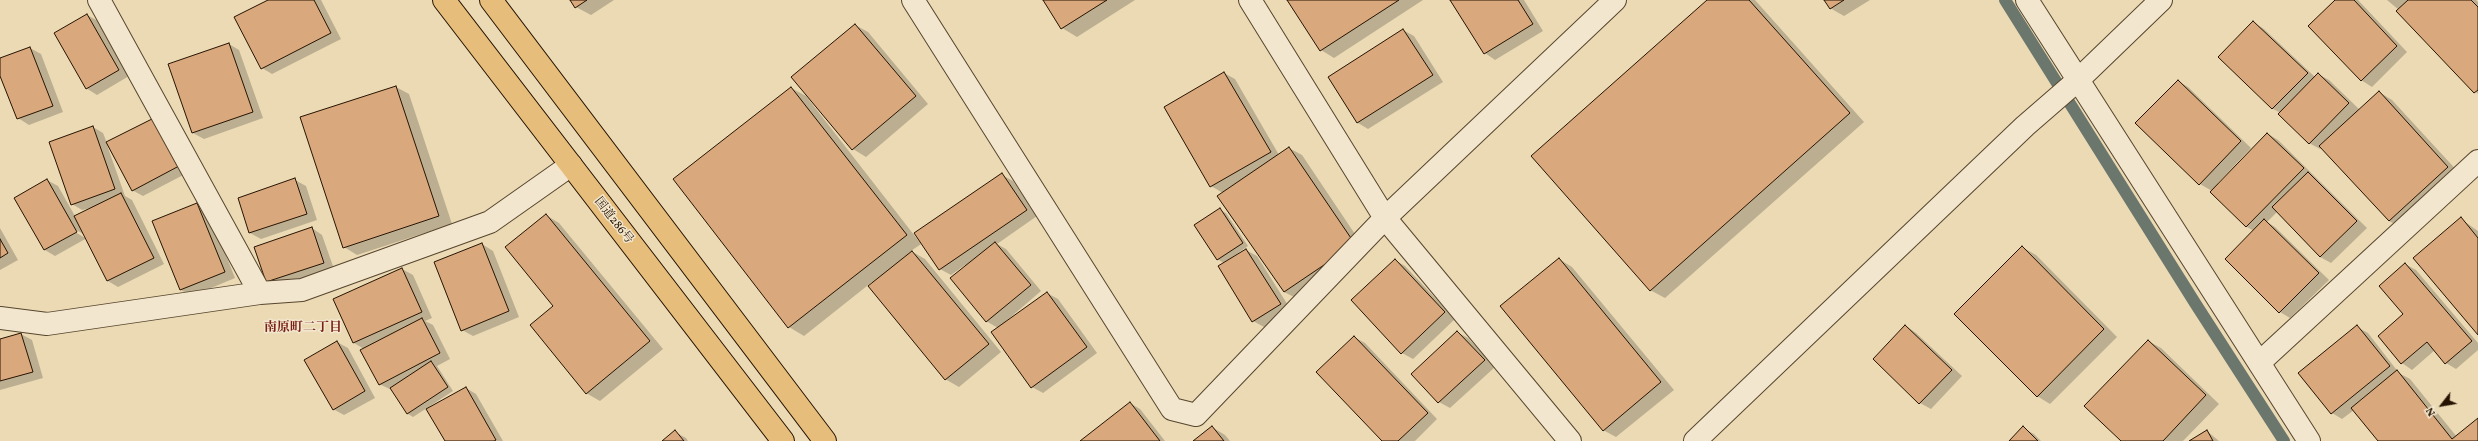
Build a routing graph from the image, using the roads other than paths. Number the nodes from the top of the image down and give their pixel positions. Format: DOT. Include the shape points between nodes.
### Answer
graph roads {
  1 [pos="100,0"];
  2 [pos="444,0"];
  3 [pos="492,0"];
  4 [pos="913,0"];
  5 [pos="1250,0"];
  6 [pos="2027,0"];
  7 [pos="2161,0"];
  8 [pos="1612,1"];
  9 [pos="2078,80"];
  10 [pos="2478,162"];
  11 [pos="571,165"];
  12 [pos="1385,218"];
  13 [pos="260,293"];
  14 [pos="0,318"];
  15 [pos="2259,363"];
  16 [pos="783,441"];
  17 [pos="825,441"];
  18 [pos="1570,441"];
  19 [pos="1695,441"];
  20 [pos="2309,441"];
  1 -- 13 [label="street"];
  2 -- 11 [label="highway, 国道286号"];
  3 -- 17 [label="highway"];
  4 -- 12 [label="street" via="1172,409 1196,415"];
  5 -- 12 [label="street"];
  6 -- 9 [label="street"];
  7 -- 9 [label="street"];
  8 -- 12 [label="street"];
  9 -- 15 [label="street"];
  9 -- 19 [label="street" via="2025,126"];
  10 -- 15 [label="street"];
  11 -- 13 [label="street" via="490,222 302,290"];
  11 -- 16 [label="highway, 国道286号"];
  12 -- 18 [label="street"];
  13 -- 14 [label="street" via="47,324"];
  15 -- 20 [label="street"];
}
